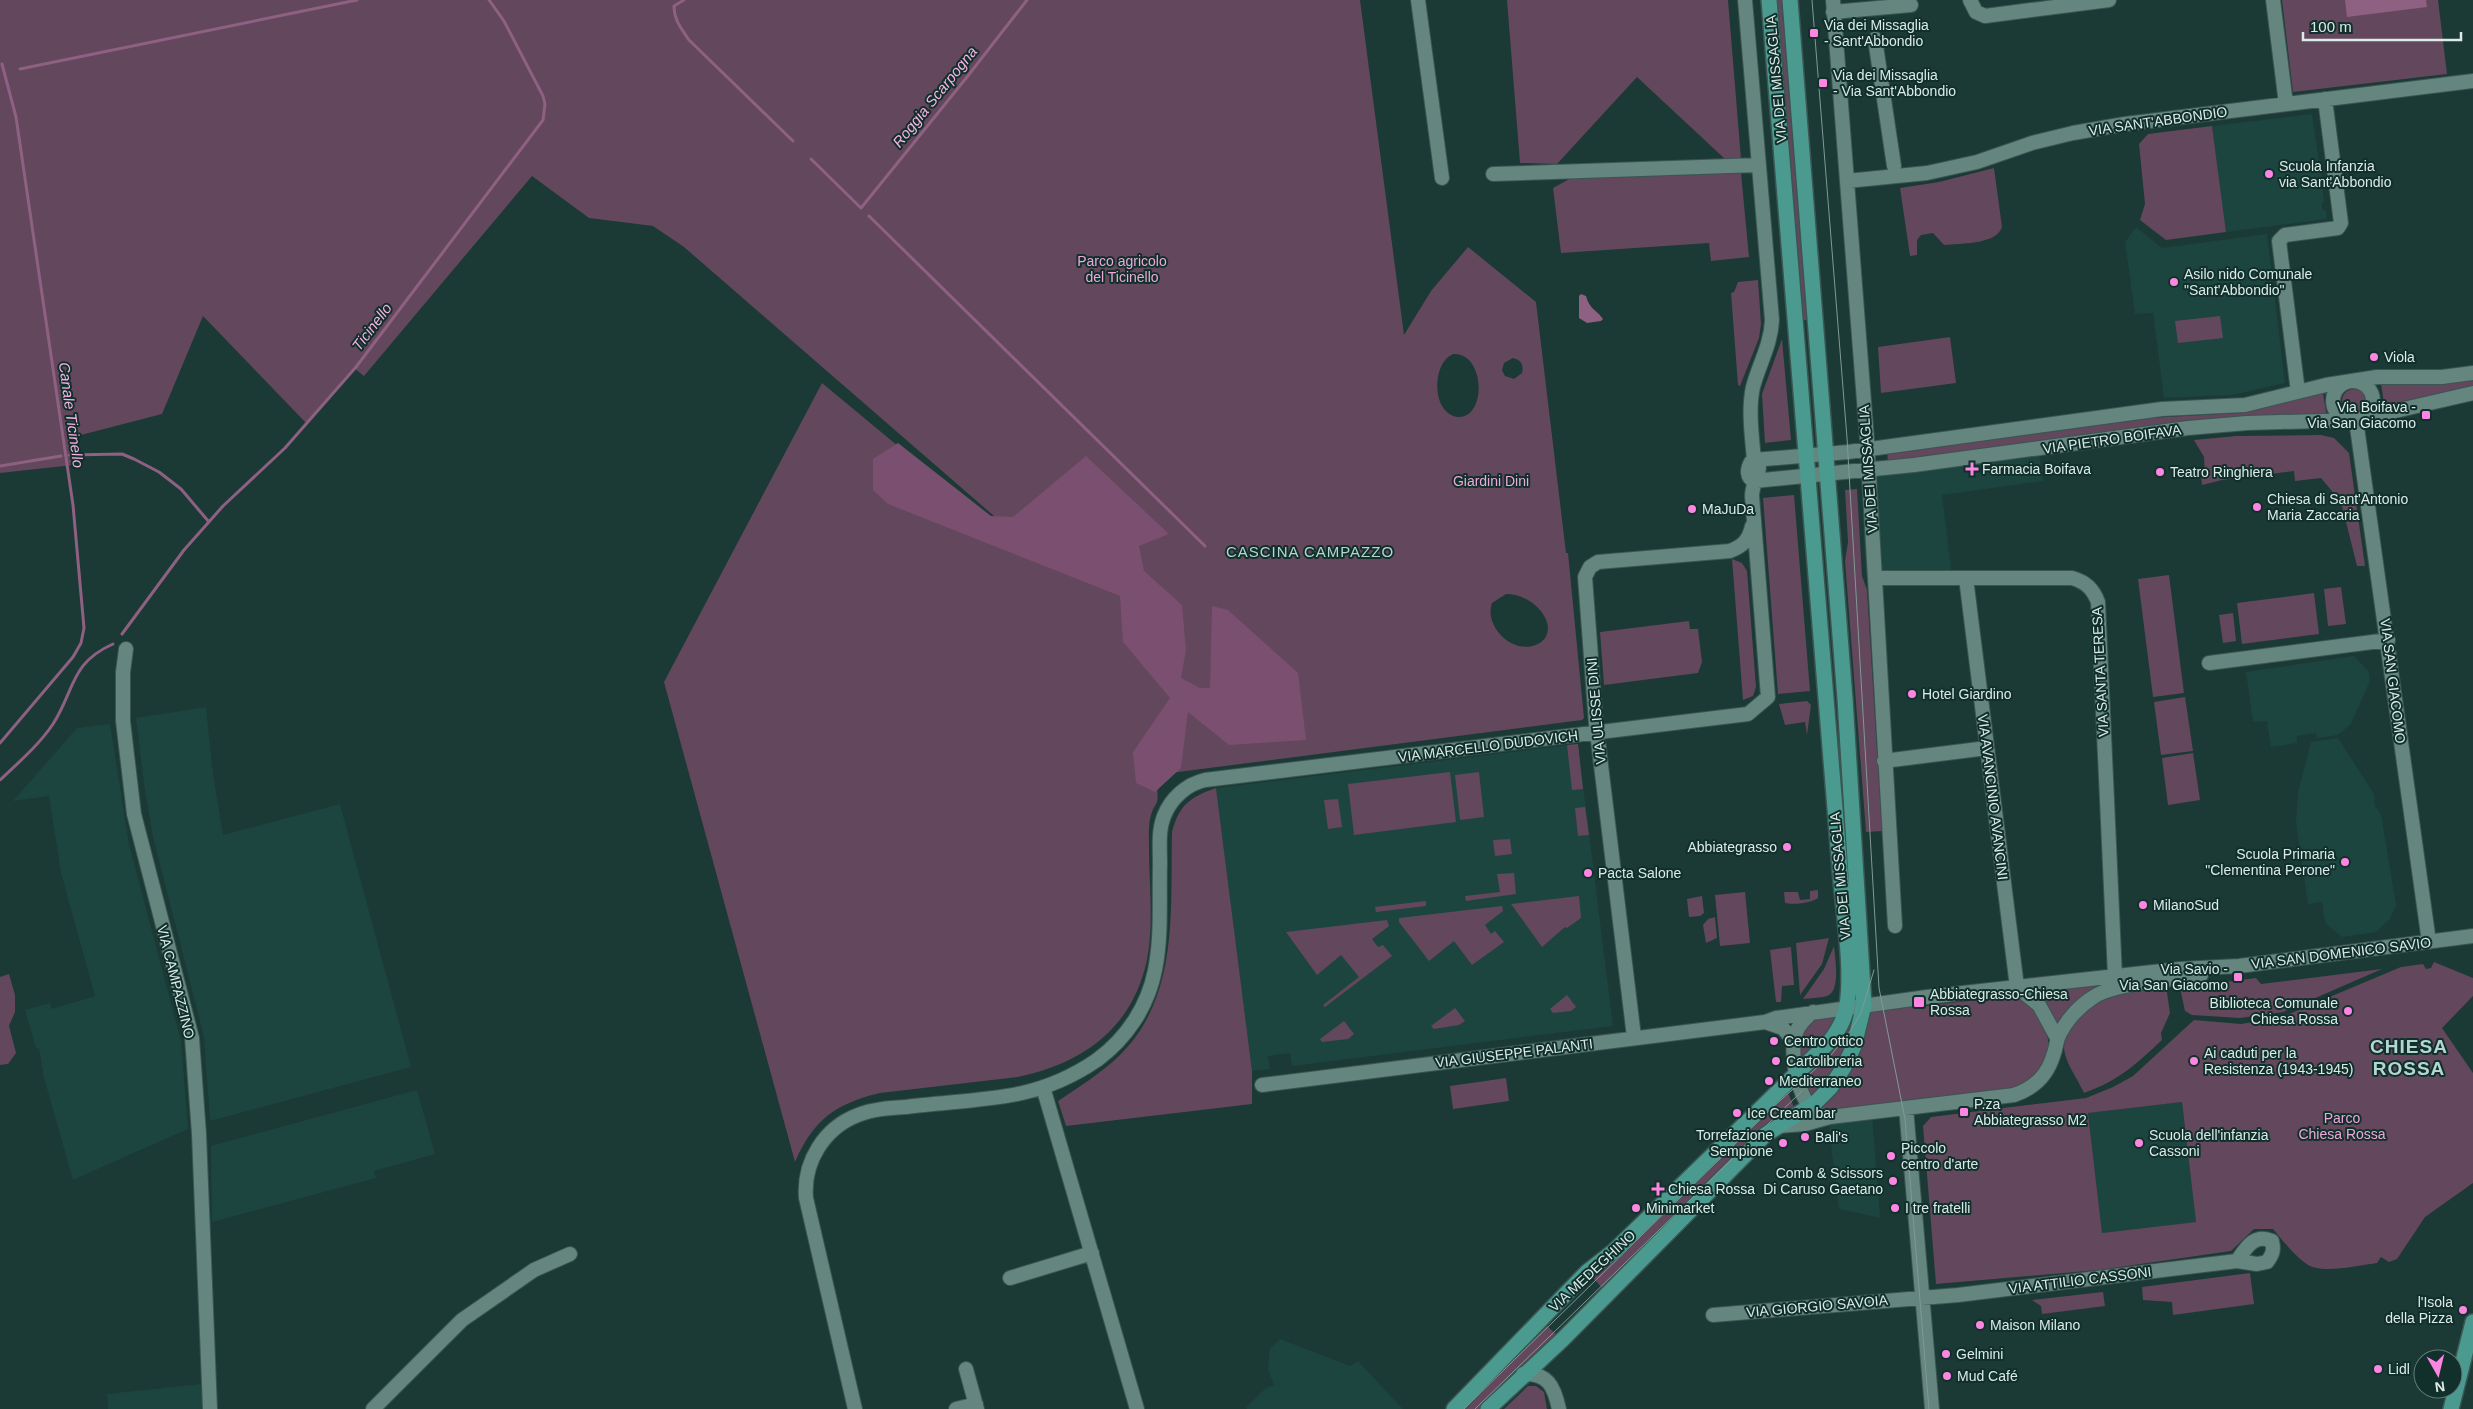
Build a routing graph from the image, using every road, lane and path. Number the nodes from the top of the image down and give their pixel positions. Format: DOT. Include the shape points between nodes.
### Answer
graph roads {
  1 [pos="1418,0"];
  2 [pos="1745,0"];
  3 [pos="1769,0"];
  4 [pos="1790,0"];
  5 [pos="1970,0"];
  6 [pos="2109,0"];
  7 [pos="2273,0"];
  8 [pos="1911,5"];
  9 [pos="1833,6"];
  10 [pos="1874,39"];
  11 [pos="2473,81"];
  12 [pos="2325,99"];
  13 [pos="2286,104"];
  14 [pos="1759,165"];
  15 [pos="1894,166"];
  16 [pos="1493,174"];
  17 [pos="1442,178"];
  18 [pos="1847,181"];
  19 [pos="2473,373"];
  20 [pos="2350,381"];
  21 [pos="2298,392"];
  22 [pos="2473,393"];
  23 [pos="2356,420"];
  24 [pos="1867,450"];
  25 [pos="1827,455"];
  26 [pos="1807,457"];
  27 [pos="1754,460"];
  28 [pos="1868,470"];
  29 [pos="1828,475"];
  30 [pos="1809,476"];
  31 [pos="1754,481"];
  32 [pos="1754,521"];
  33 [pos="1730,551"];
  34 [pos="1875,578"];
  35 [pos="1966,578"];
  36 [pos="1758,580"];
  37 [pos="2388,640"];
  38 [pos="126,649"];
  39 [pos="2209,663"];
  40 [pos="1761,702"];
  41 [pos="1597,733"];
  42 [pos="1987,748"];
  43 [pos="1884,761"];
  44 [pos="1895,926"];
  45 [pos="2473,936"];
  46 [pos="2444,940"];
  47 [pos="2429,942"];
  48 [pos="2473,946"];
  49 [pos="2116,982"];
  50 [pos="2017,987"];
  51 [pos="1864,1005"];
  52 [pos="1847,1006"];
  53 [pos="1813,1012"];
  54 [pos="1765,1022"];
  55 [pos="1634,1037"];
  56 [pos="2058,1038"];
  57 [pos="1794,1042"];
  58 [pos="1797,1073"];
  59 [pos="1262,1085"];
  60 [pos="1043,1088"];
  61 [pos="1809,1106"];
  62 [pos="1906,1108"];
  63 [pos="1830,1117"];
  64 [pos="1777,1126"];
  65 [pos="1092,1253"];
  66 [pos="570,1254"];
  67 [pos="2237,1261"];
  68 [pos="1010,1278"];
  69 [pos="1922,1297"];
  70 [pos="1713,1315"];
  71 [pos="2473,1322"];
  72 [pos="966,1369"];
  73 [pos="1523,1374"];
  74 [pos="976,1406"];
  75 [pos="210,1409"];
  76 [pos="373,1409"];
  77 [pos="855,1409"];
  78 [pos="956,1409"];
  79 [pos="1137,1409"];
  80 [pos="1454,1409"];
  81 [pos="1488,1409"];
  82 [pos="1559,1409"];
  83 [pos="1932,1409"];
  84 [pos="2451,1409"];
  1 -- 17 [label="street"];
  2 -- 14 [label="street, VIA DEI MISSAGLIA"];
  3 -- 26 [label="main road, VIA DEI MISSAGLIA"];
  4 -- 25 [label="main road, VIA DEI MISSAGLIA"];
  5 -- 6 [label="street" via="1976,12 1985,16"];
  7 -- 13 [label="street"];
  8 -- 9 [label="street, VIA DEI MISSAGLIA"];
  9 -- 18 [label="street, VIA DEI MISSAGLIA"];
  10 -- 15 [label="street"];
  11 -- 12 [label="street, VIA SANT'ABBONDIO"];
  12 -- 13 [label="street, VIA SANT'ABBONDIO"];
  12 -- 21 [label="street" via="2342,220 2338,228 2285,234 2278,241"];
  13 -- 18 [label="street, VIA SANT'ABBONDIO" via="2073,133 1977,162 1927,173"];
  14 -- 16 [label="street"];
  14 -- 27 [label="street, VIA DEI MISSAGLIA" via="1772,320 1770,338 1752,394"];
  18 -- 24 [label="street, VIA DEI MISSAGLIA"];
  19 -- 20 [label="street, VIA PIETRO BOIFAVA"];
  20 -- 21 [label="street, VIA PIETRO BOIFAVA"];
  20 -- 23 [label="street" via="2335,392 2334,404 2344,419"];
  20 -- 23 [label="street" via="2366,385 2373,400 2370,411"];
  21 -- 24 [label="street, VIA PIETRO BOIFAVA" via="2245,405 2162,409"];
  22 -- 23 [label="street, VIA PIETRO BOIFAVA"];
  23 -- 28 [label="street, VIA PIETRO BOIFAVA" via="2188,428"];
  23 -- 37 [label="street, VIA SAN GIACOMO"];
  24 -- 25 [label="street, VIA PIETRO BOIFAVA"];
  24 -- 28 [label="street, VIA DEI MISSAGLIA"];
  25 -- 26 [label="street"];
  25 -- 29 [label="main road, VIA DEI MISSAGLIA"];
  26 -- 27 [label="street"];
  26 -- 30 [label="main road, VIA DEI MISSAGLIA"];
  27 -- 31 [label="street, VIA DEI MISSAGLIA" via="1759,466 1759,474"];
  28 -- 29 [label="street, VIA PIETRO BOIFAVA"];
  28 -- 34 [label="street, VIA DEI MISSAGLIA"];
  29 -- 30 [label="street"];
  29 -- 51 [label="main road, VIA DEI MISSAGLIA" via="1853,802"];
  30 -- 31 [label="street"];
  30 -- 52 [label="main road, VIA DEI MISSAGLIA" via="1847,960"];
  31 -- 32 [label="street, VIA DEI MISSAGLIA"];
  32 -- 33 [label="street" via="1746,541"];
  32 -- 36 [label="street, VIA DEI MISSAGLIA"];
  33 -- 36 [label="street, VIA DEI MISSAGLIA" via="1748,558 1755,566"];
  33 -- 41 [label="street, VIA ULISSE DINI" via="1604,561 1594,564 1588,571 1585,577"];
  34 -- 35 [label="street, VIA SANTA TERESA"];
  34 -- 43 [label="street, VIA DEI MISSAGLIA"];
  35 -- 42 [label="street, VIA AVANCINIO AVANCINI"];
  35 -- 49 [label="street, VIA SANTA TERESA" via="2072,578 2088,586 2097,601"];
  36 -- 40 [label="street, VIA DEI MISSAGLIA" via="1768,697"];
  37 -- 39 [label="street"];
  37 -- 47 [label="street, VIA SAN GIACOMO"];
  38 -- 75 [label="street, VIA CAMPAZZINO" via="123,721 134,814 192,1038"];
  40 -- 41 [label="street, VIA MARCELLO DUDOVICH" via="1748,714"];
  41 -- 55 [label="street, VIA ULISSE DINI"];
  41 -- 60 [label="street, VIA MARCELLO DUDOVICH" via="1196,783 1182,792 1164,816 1160,832 1158,951 1141,1010 1109,1051 1083,1069"];
  42 -- 43 [label="street"];
  42 -- 50 [label="street, VIA AVANCINIO AVANCINI"];
  43 -- 44 [label="street, VIA DEI MISSAGLIA"];
  45 -- 46 [label="street, VIA SAN DOMENICO SAVIO"];
  46 -- 47 [label="street, VIA SAN DOMENICO SAVIO"];
  46 -- 48 [label="street, VIA SAN DOMENICO SAVIO"];
  47 -- 49 [label="street, VIA SAN DOMENICO SAVIO"];
  49 -- 50 [label="street, VIA SAN DOMENICO SAVIO"];
  49 -- 56 [label="street" via="2069,1019"];
  50 -- 51 [label="street, VIA SAN DOMENICO SAVIO"];
  50 -- 56 [label="street" via="2039,1005"];
  51 -- 52 [label="street, VIA GIUSEPPE PALANTI"];
  51 -- 61 [label="main road, VIA DEI MISSAGLIA" via="1854,1046 1844,1067 1830,1088"];
  52 -- 53 [label="street, VIA GIUSEPPE PALANTI"];
  52 -- 58 [label="main road, VIA DEI MISSAGLIA" via="1842,1025 1832,1040"];
  53 -- 54 [label="street, VIA GIUSEPPE PALANTI"];
  53 -- 57 [label="street" via="1800,1025"];
  54 -- 55 [label="street, VIA GIUSEPPE PALANTI"];
  54 -- 57 [label="street" via="1783,1028"];
  55 -- 59 [label="street, VIA GIUSEPPE PALANTI"];
  56 -- 62 [label="street" via="2047,1071 2038,1082 2022,1092"];
  57 -- 58 [label="street"];
  58 -- 61 [label="street" via="1801,1092"];
  58 -- 80 [label="main road, VIA MEDEGHINO" via="1614,1251 1587,1272"];
  60 -- 65 [label="street"];
  60 -- 77 [label="street, VIA MARCELLO DUDOVICH" via="1021,1094 869,1111 840,1124 818,1148 808,1173 806,1198"];
  61 -- 63 [label="street" via="1816,1113"];
  61 -- 64 [label="main road, VIA MEDEGHINO"];
  62 -- 63 [label="street"];
  62 -- 69 [label="street"];
  63 -- 64 [label="street" via="1805,1124"];
  64 -- 73 [label="main road, VIA MEDEGHINO" via="1563,1339"];
  65 -- 68 [label="street"];
  65 -- 79 [label="street"];
  66 -- 76 [label="street" via="534,1270 462,1320"];
  67 -- 69 [label="street, VIA ATTILIO CASSONI"];
  69 -- 70 [label="street, VIA GIORGIO SAVOIA"];
  69 -- 83 [label="street"];
  71 -- 84 [label="main road"];
  72 -- 74 [label="street"];
  73 -- 81 [label="main road, VIA MEDEGHINO"];
  73 -- 82 [label="street" via="1542,1376 1554,1393"];
  74 -- 78 [label="street"];
}
